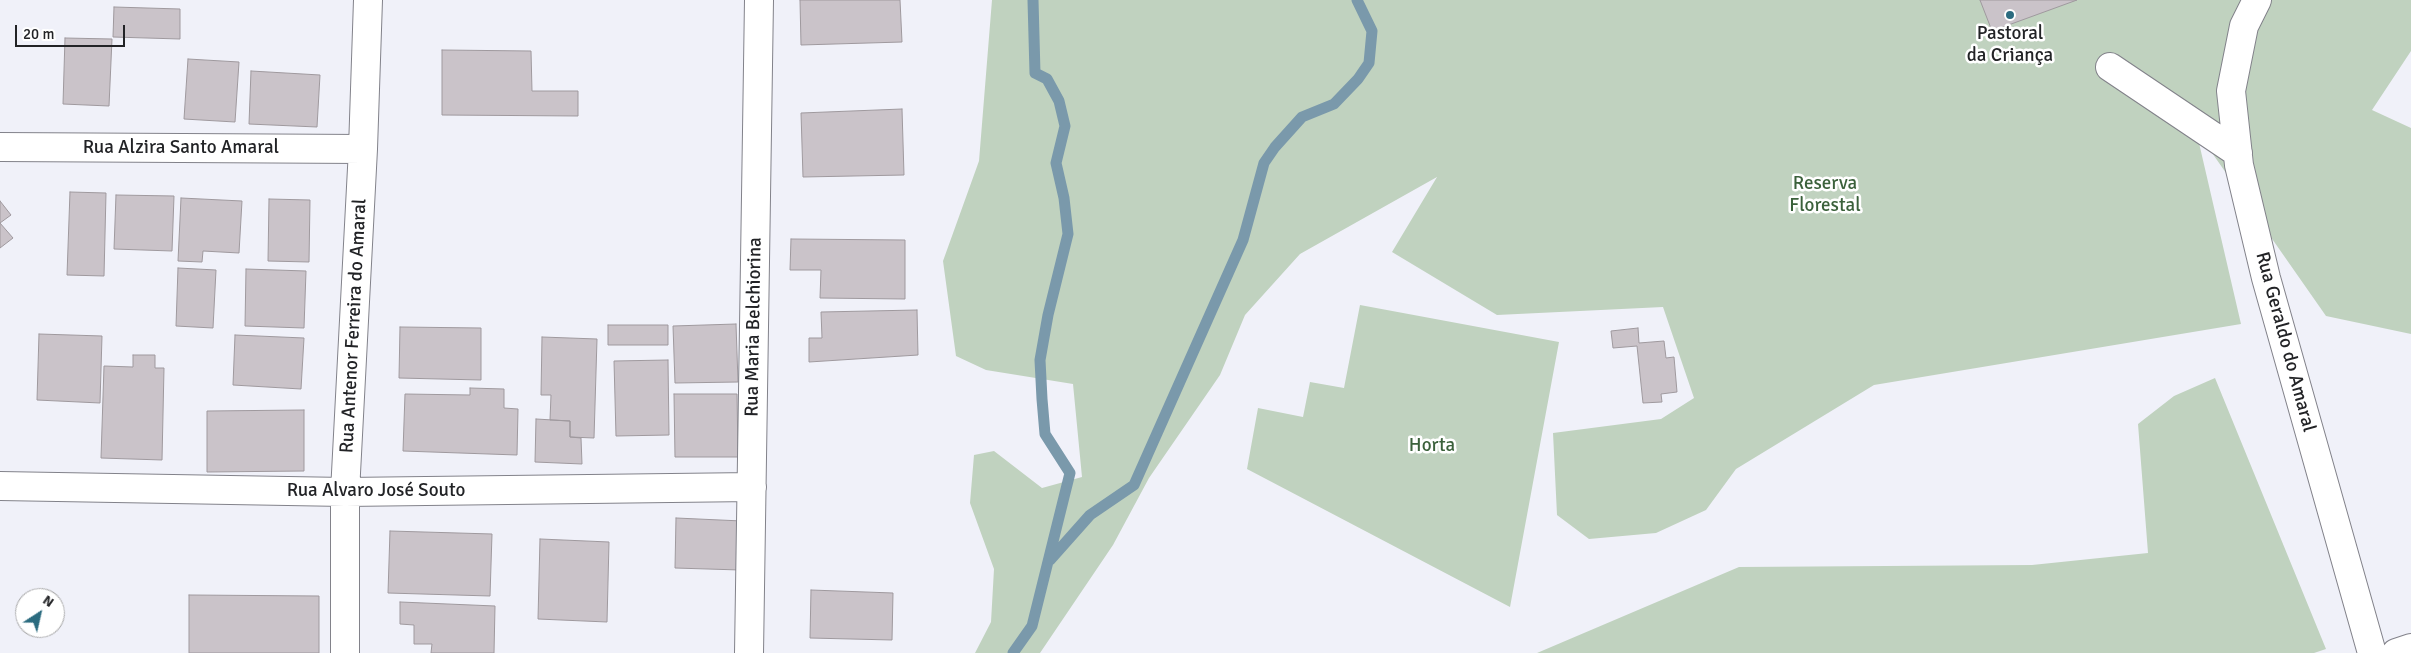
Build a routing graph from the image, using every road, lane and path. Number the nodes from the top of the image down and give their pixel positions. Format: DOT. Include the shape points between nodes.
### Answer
graph roads {
  1 [pos="368,0"];
  2 [pos="759,0"];
  3 [pos="2257,0"];
  4 [pos="2110,67"];
  5 [pos="0,147"];
  6 [pos="363,149"];
  7 [pos="2238,153"];
  8 [pos="0,486"];
  9 [pos="752,487"];
  10 [pos="345,492"];
  11 [pos="2411,648"];
  12 [pos="345,653"];
  13 [pos="749,653"];
  14 [pos="2372,653"];
  15 [pos="2396,653"];
  1 -- 6 [label="street, Rua Antenor Ferreira do Amaral"];
  2 -- 9 [label="street, Rua Maria Belchiorina"];
  3 -- 7 [label="street, Rua Geraldo do Amaral" via="2244,26 2231,91"];
  4 -- 7 [label="street"];
  5 -- 6 [label="street, Rua Alzira Santo Amaral"];
  6 -- 10 [label="street, Rua Antenor Ferreira do Amaral"];
  7 -- 14 [label="street, Rua Geraldo do Amaral" via="2266,278"];
  8 -- 10 [label="street, Rua Alvaro José Souto"];
  9 -- 10 [label="street, Rua Alvaro José Souto"];
  9 -- 13 [label="street, Rua Maria Belchiorina"];
  10 -- 12 [label="street, Rua Antenor Ferreira do Amaral"];
  11 -- 15 [label="street"];
}
